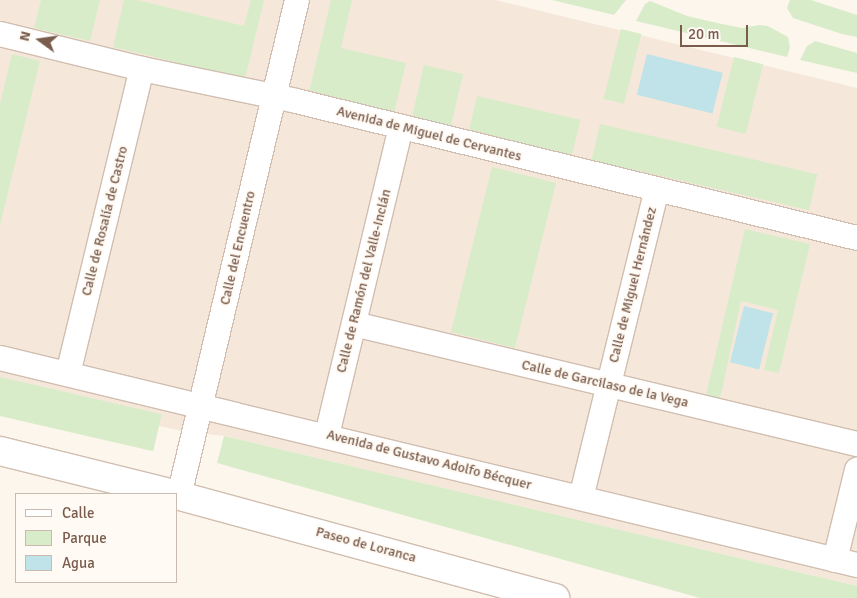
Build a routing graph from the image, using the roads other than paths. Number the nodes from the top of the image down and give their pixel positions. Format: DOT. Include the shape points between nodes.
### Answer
graph roads {
  1 [pos="297,0"];
  2 [pos="0,34"];
  3 [pos="142,69"];
  4 [pos="274,96"];
  5 [pos="401,127"];
  6 [pos="657,189"];
  7 [pos="857,238"];
  8 [pos="354,324"];
  9 [pos="0,358"];
  10 [pos="68,374"];
  11 [pos="609,385"];
  12 [pos="200,406"];
  13 [pos="326,435"];
  14 [pos="857,444"];
  15 [pos="0,451"];
  16 [pos="857,470"];
  17 [pos="168,493"];
  18 [pos="177,493"];
  19 [pos="178,496"];
  20 [pos="582,498"];
  21 [pos="846,562"];
  22 [pos="555,598"];
  1 -- 4 [label="street, Calle del Encuentro"];
  2 -- 3 [label="street, Avenida de Miguel de Cervantes"];
  3 -- 4 [label="street, Avenida de Miguel de Cervantes"];
  3 -- 10 [label="street, Calle de Rosalía de Castro"];
  4 -- 5 [label="street, Avenida de Miguel de Cervantes"];
  4 -- 12 [label="street, Calle del Encuentro"];
  5 -- 6 [label="street, Avenida de Miguel de Cervantes"];
  5 -- 8 [label="street, Calle de Ramón del Valle-Inclán"];
  6 -- 7 [label="street, Avenida de Miguel de Cervantes"];
  6 -- 11 [label="street, Calle de Miguel Hernández"];
  8 -- 11 [label="street, Calle de Garcilaso de la Vega"];
  8 -- 13 [label="street, Calle de Ramón del Valle-Inclán"];
  9 -- 10 [label="street, Avenida de Gustavo Adolfo Bécquer"];
  10 -- 12 [label="street, Avenida de Gustavo Adolfo Bécquer"];
  11 -- 14 [label="street, Calle de Garcilaso de la Vega"];
  11 -- 20 [label="street, Calle de Miguel Hernández"];
  12 -- 13 [label="street, Avenida de Gustavo Adolfo Bécquer"];
  12 -- 18 [label="street, Calle del Encuentro"];
  13 -- 20 [label="street, Avenida de Gustavo Adolfo Bécquer"];
  15 -- 17 [label="street, Paseo de Loranca"];
  16 -- 21 [label="street"];
  19 -- 22 [label="street, Paseo de Loranca"];
  20 -- 21 [label="street, Avenida de Gustavo Adolfo Bécquer"];
}
